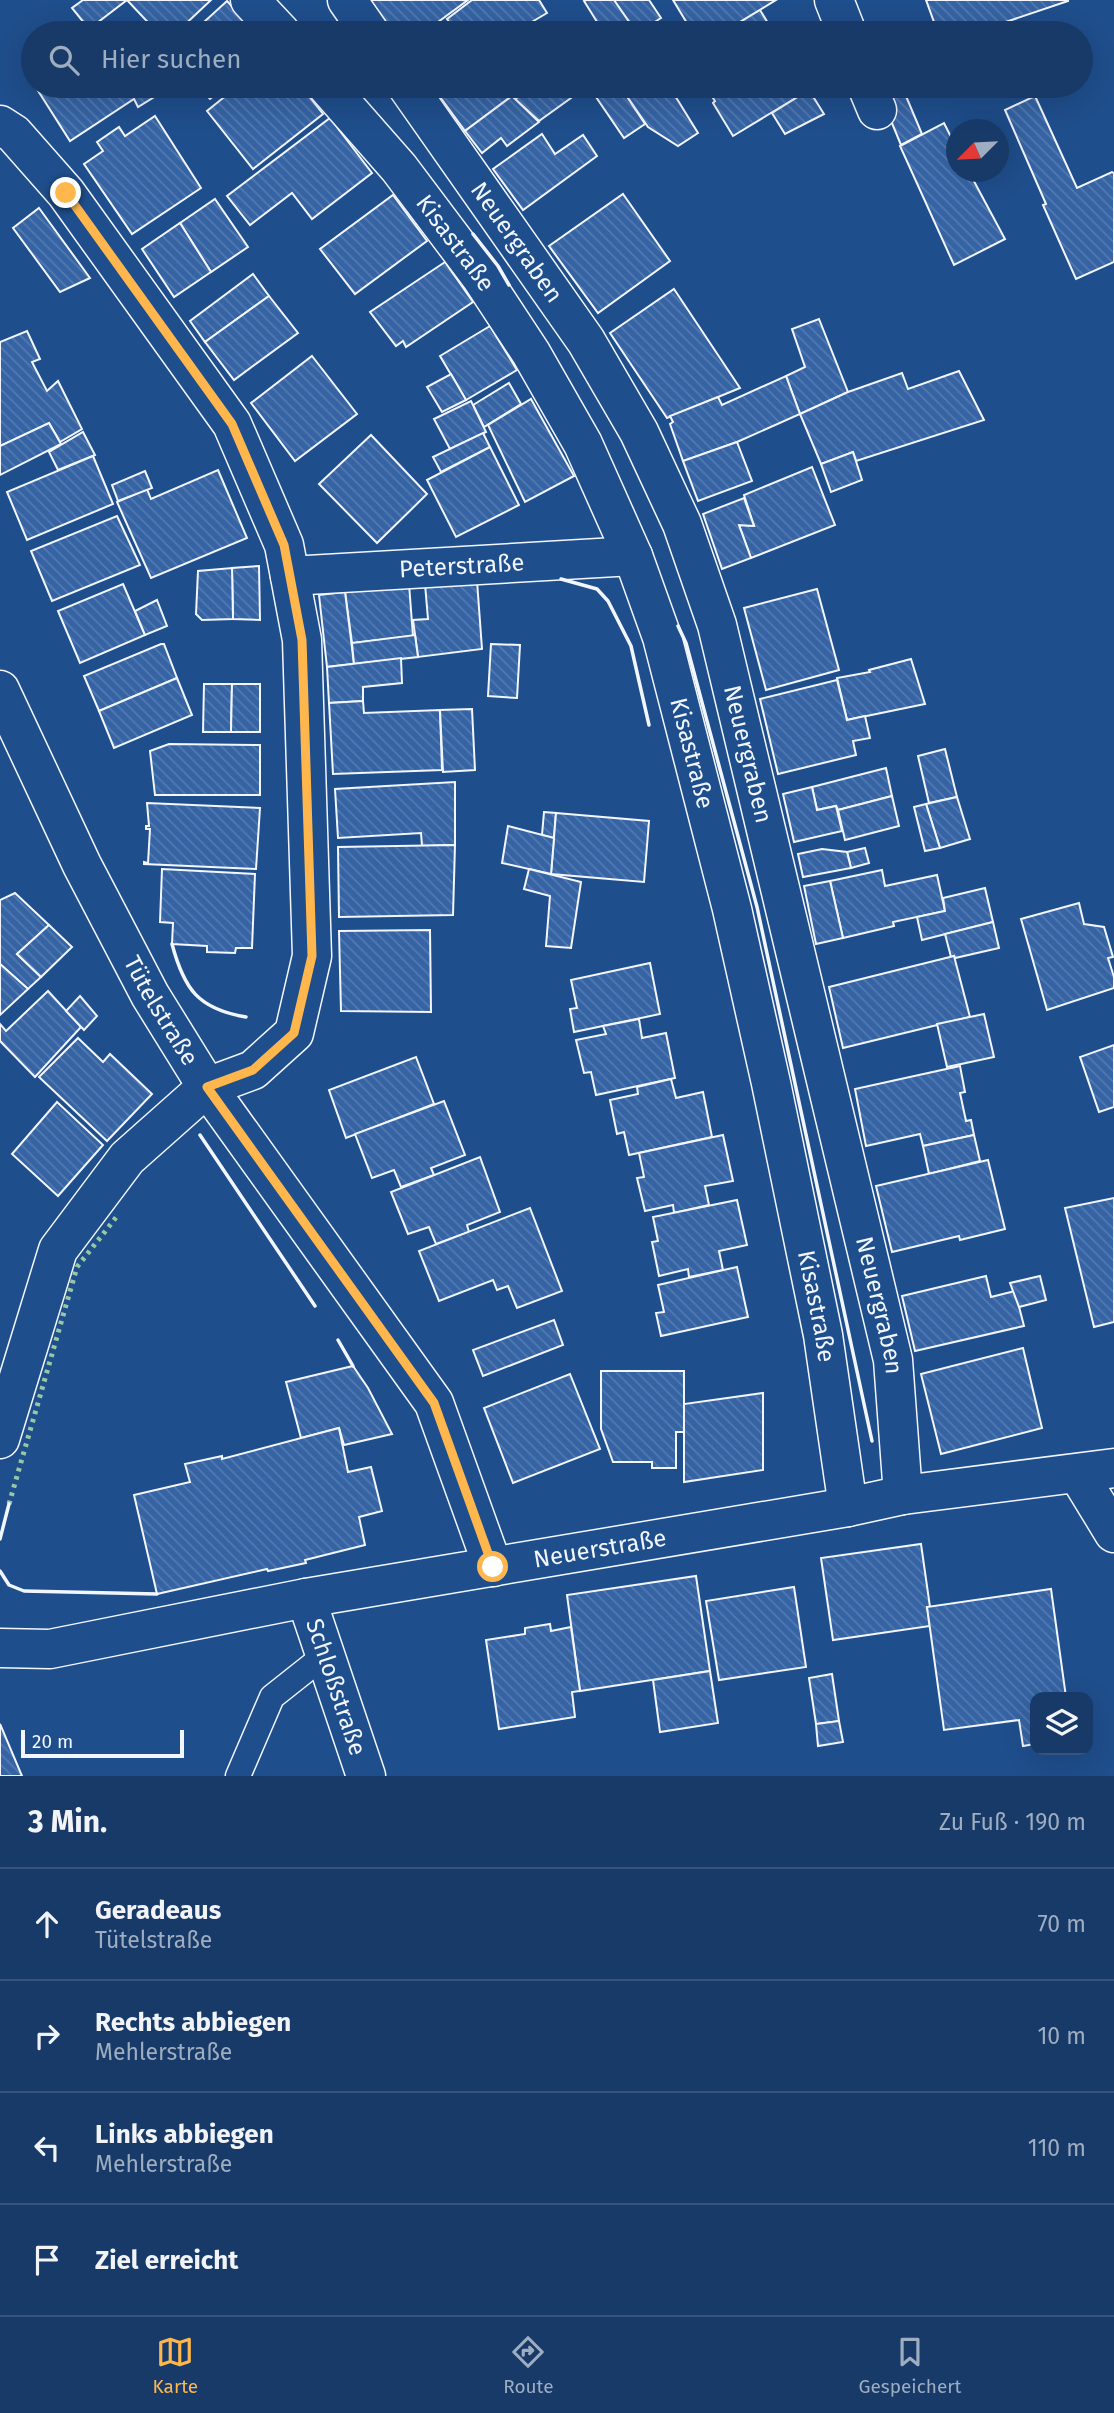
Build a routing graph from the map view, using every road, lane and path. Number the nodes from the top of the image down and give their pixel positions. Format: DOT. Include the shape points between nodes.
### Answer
graph roads {
  1 [pos="250,0"];
  2 [pos="347,0"];
  3 [pos="834,0"];
  4 [pos="270,21"];
  5 [pos="362,21"];
  6 [pos="842,21"];
  7 [pos="338,98"];
  8 [pos="416,98"];
  9 [pos="0,125"];
  10 [pos="633,556"];
  11 [pos="290,576"];
  12 [pos="0,690"];
  13 [pos="207,1087"];
  14 [pos="0,1439"];
  15 [pos="1096,1471"];
  16 [pos="903,1495"];
  17 [pos="848,1507"];
  18 [pos="1114,1533"];
  19 [pos="493,1567"];
  20 [pos="306,1598"];
  21 [pos="0,1648"];
  22 [pos="325,1656"];
  23 [pos="238,1776"];
  24 [pos="366,1776"];
  1 -- 4 [label="street"];
  2 -- 5 [label="street"];
  3 -- 6 [label="street"];
  7 -- 10 [label="street, Kisastraße" via="399,168 531,353 583,444"];
  8 -- 16 [label="street, Neuergraben" via="599,363 639,432 682,524 717,625 893,1360"];
  9 -- 11 [label="street" via="66,193 232,424 284,545"];
  10 -- 11 [label="street, Peterstraße"];
  10 -- 17 [label="street, Kisastraße" via="662,637 732,909 823,1335"];
  11 -- 13 [label="street" via="302,640 312,956 294,1033 253,1070"];
  12 -- 13 [label="street, Tütelstraße" via="112,924"];
  13 -- 14 [label="street" via="127,1158 58,1250"];
  13 -- 19 [label="street, Tütelstraße" via="434,1403"];
  15 -- 16 [label="street, Neuerstraße"];
  15 -- 18 [label="street"];
  16 -- 17 [label="street, Neuerstraße"];
  17 -- 19 [label="street, Neuerstraße"];
  19 -- 20 [label="street, Neuerstraße"];
  20 -- 21 [label="street, Neuerstraße" via="50,1648"];
  20 -- 22 [label="street, Schloßstraße"];
  22 -- 23 [label="lane" via="272,1696"];
  22 -- 24 [label="street, Schloßstraße"];
}
